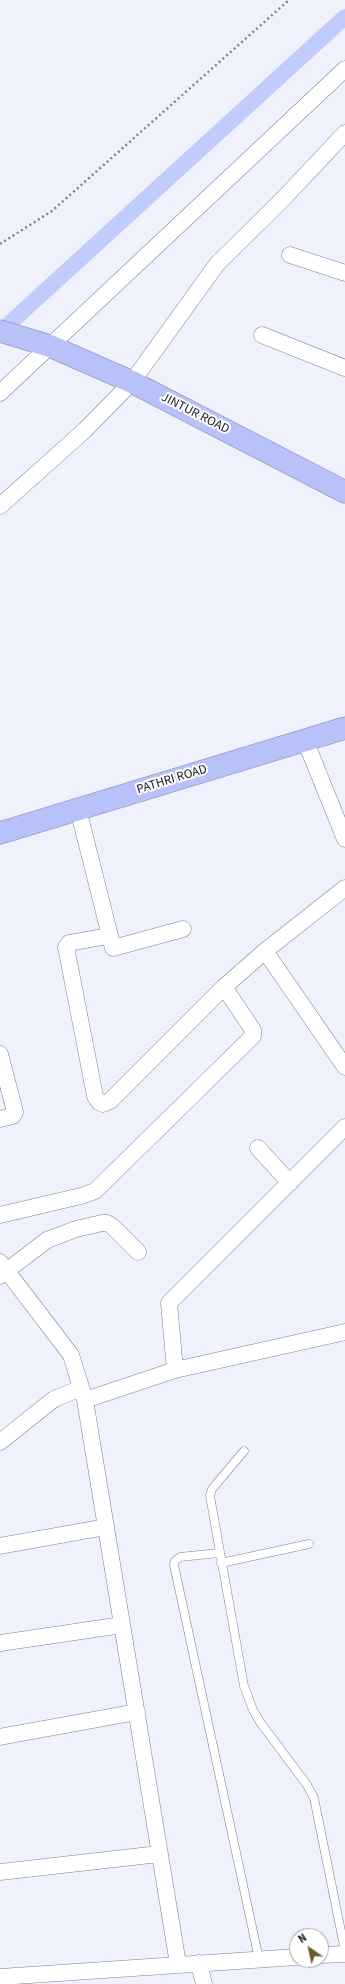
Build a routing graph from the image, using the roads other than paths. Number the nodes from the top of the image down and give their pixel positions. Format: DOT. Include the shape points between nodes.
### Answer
graph roads {
  1 [pos="345,69"];
  2 [pos="345,133"];
  3 [pos="290,255"];
  4 [pos="345,273"];
  5 [pos="0,331"];
  6 [pos="262,335"];
  7 [pos="46,345"];
  8 [pos="345,368"];
  9 [pos="132,382"];
  10 [pos="0,393"];
  11 [pos="345,492"];
  12 [pos="0,506"];
  13 [pos="345,728"];
  14 [pos="305,740"];
  15 [pos="78,809"];
  16 [pos="0,833"];
  17 [pos="345,839"];
  18 [pos="345,888"];
  19 [pos="183,929"];
  20 [pos="108,936"];
  21 [pos="265,951"];
  22 [pos="224,987"];
  23 [pos="0,1054"];
  24 [pos="345,1067"];
  25 [pos="0,1119"];
  26 [pos="345,1127"];
  27 [pos="258,1148"];
  28 [pos="290,1183"];
  29 [pos="0,1215"];
  30 [pos="138,1252"];
  31 [pos="2,1270"];
  32 [pos="345,1332"];
  33 [pos="175,1370"];
  34 [pos="83,1394"];
  35 [pos="0,1442"];
  36 [pos="244,1451"];
  37 [pos="106,1527"];
  38 [pos="309,1544"];
  39 [pos="0,1546"];
  40 [pos="219,1553"];
  41 [pos="221,1563"];
  42 [pos="122,1625"];
  43 [pos="0,1643"];
  44 [pos="136,1712"];
  45 [pos="0,1737"];
  46 [pos="159,1854"];
  47 [pos="0,1872"];
  48 [pos="345,1952"];
  49 [pos="329,1954"];
  50 [pos="289,1957"];
  51 [pos="259,1959"];
  52 [pos="199,1963"];
  53 [pos="178,1964"];
  54 [pos="0,1977"];
  55 [pos="36,1979"];
  56 [pos="204,1984"];
  1 -- 7 [label="street"];
  2 -- 9 [label="street" via="217,264"];
  3 -- 4 [label="street"];
  5 -- 7 [label="highway, JINTUR ROAD"];
  6 -- 8 [label="street"];
  7 -- 9 [label="highway, JINTUR ROAD"];
  7 -- 10 [label="street"];
  9 -- 11 [label="highway, JINTUR ROAD"];
  9 -- 12 [label="street" via="85,430"];
  13 -- 14 [label="highway, PATHRI ROAD"];
  14 -- 15 [label="highway, PATHRI ROAD"];
  14 -- 17 [label="street"];
  15 -- 16 [label="highway, PATHRI ROAD"];
  15 -- 20 [label="street"];
  18 -- 21 [label="street"];
  19 -- 20 [label="street" via="114,949"];
  20 -- 22 [label="street" via="66,945 95,1096 103,1104 110,1101"];
  21 -- 22 [label="street"];
  21 -- 24 [label="street"];
  22 -- 29 [label="street" via="253,1030 253,1036 95,1191"];
  23 -- 25 [label="street" via="15,1112 13,1116"];
  26 -- 28 [label="street"];
  27 -- 28 [label="street"];
  28 -- 33 [label="street" via="169,1303"];
  30 -- 31 [label="street" via="112,1226 102,1223 47,1240"];
  31 -- 34 [label="street" via="71,1355"];
  32 -- 33 [label="street"];
  33 -- 34 [label="street"];
  34 -- 35 [label="street" via="51,1401"];
  34 -- 37 [label="street"];
  36 -- 40 [label="lane" via="211,1492"];
  37 -- 39 [label="street"];
  37 -- 42 [label="street"];
  38 -- 41 [label="lane"];
  40 -- 41 [label="lane"];
  40 -- 51 [label="lane" via="180,1557 174,1565"];
  41 -- 48 [label="lane" via="248,1697 260,1722 314,1798"];
  42 -- 43 [label="street"];
  42 -- 44 [label="street"];
  44 -- 45 [label="street"];
  44 -- 46 [label="street"];
  46 -- 47 [label="street"];
  46 -- 53 [label="street"];
  48 -- 49 [label="street"];
  50 -- 51 [label="street"];
  51 -- 52 [label="street"];
  52 -- 53 [label="street"];
  52 -- 56 [label="street"];
  53 -- 55 [label="street"];
  54 -- 55 [label="street"];
}
